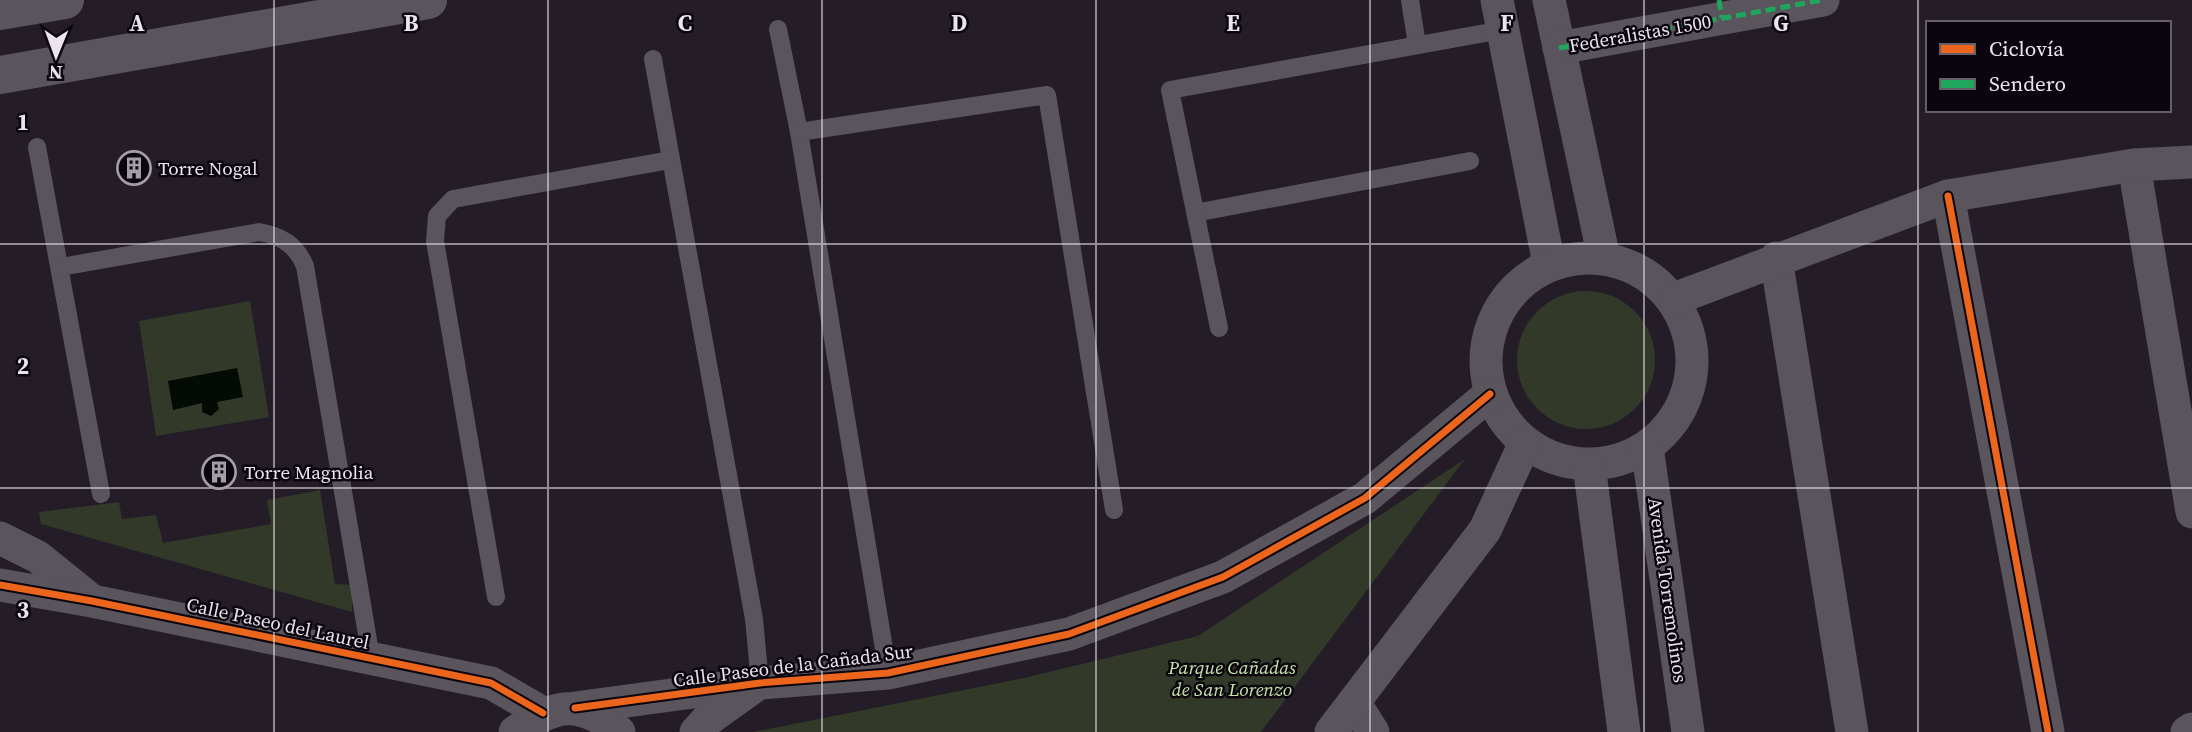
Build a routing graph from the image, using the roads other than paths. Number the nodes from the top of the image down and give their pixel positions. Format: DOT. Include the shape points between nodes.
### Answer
graph roads {
  1 [pos="65,0"];
  2 [pos="428,0"];
  3 [pos="1410,0"];
  4 [pos="1549,0"];
  5 [pos="1823,0"];
  6 [pos="1720,9"];
  7 [pos="0,11"];
  8 [pos="1499,15"];
  9 [pos="778,29"];
  10 [pos="1418,45"];
  11 [pos="1559,48"];
  12 [pos="653,58"];
  13 [pos="0,75"];
  14 [pos="799,132"];
  15 [pos="37,146"];
  16 [pos="670,160"];
  17 [pos="1470,161"];
  18 [pos="2192,162"];
  19 [pos="2134,165"];
  20 [pos="1948,196"];
  21 [pos="1195,213"];
  22 [pos="1604,258"];
  23 [pos="1776,258"];
  24 [pos="1549,264"];
  25 [pos="61,267"];
  26 [pos="1674,299"];
  27 [pos="1219,328"];
  28 [pos="1490,394"];
  29 [pos="1525,443"];
  30 [pos="1647,447"];
  31 [pos="1590,465"];
  32 [pos="101,494"];
  33 [pos="1114,510"];
  34 [pos="2192,512"];
  35 [pos="0,538"];
  36 [pos="0,585"];
  37 [pos="496,597"];
  38 [pos="92,601"];
  39 [pos="370,659"];
  40 [pos="888,673"];
  41 [pos="760,683"];
  42 [pos="1354,702"];
  43 [pos="559,710"];
  44 [pos="2192,729"];
  45 [pos="515,732"];
  46 [pos="619,732"];
  47 [pos="696,732"];
  48 [pos="1331,732"];
  49 [pos="1373,732"];
  50 [pos="1624,732"];
  51 [pos="1688,732"];
  52 [pos="1852,732"];
  53 [pos="2048,732"];
  54 [pos="2187,732"];
  1 -- 7 [label="street"];
  2 -- 13 [label="street"];
  3 -- 10 [label="lane"];
  4 -- 11 [label="street"];
  5 -- 6 [label="street, Federalistas 1500"];
  6 -- 11 [label="street, Federalistas 1500"];
  8 -- 10 [label="lane"];
  8 -- 24 [label="street"];
  9 -- 14 [label="lane"];
  10 -- 21 [label="lane" via="1170,90"];
  11 -- 22 [label="street"];
  12 -- 16 [label="lane"];
  14 -- 33 [label="lane" via="1047,95"];
  14 -- 40 [label="lane"];
  15 -- 25 [label="lane"];
  16 -- 37 [label="lane" via="453,199 437,216 435,241"];
  16 -- 41 [label="lane" via="754,619"];
  17 -- 21 [label="lane"];
  18 -- 19 [label="street"];
  19 -- 20 [label="street"];
  19 -- 34 [label="street"];
  20 -- 23 [label="street"];
  20 -- 53 [label="street"];
  21 -- 27 [label="lane"];
  22 -- 24 [label="street" via="1576,257"];
  22 -- 26 [label="street" via="1643,272"];
  23 -- 26 [label="street"];
  23 -- 52 [label="street"];
  24 -- 28 [label="street" via="1516,285 1494,317 1484,355"];
  25 -- 32 [label="lane"];
  25 -- 39 [label="lane" via="259,232 274,234 295,248 305,266"];
  26 -- 30 [label="street" via="1691,337 1692,379 1677,417"];
  28 -- 29 [label="street" via="1503,421"];
  28 -- 40 [label="street, Calle Paseo de la Cañada Sur" via="1365,498 1223,577 1069,634"];
  29 -- 31 [label="street" via="1555,459"];
  29 -- 42 [label="street" via="1485,530"];
  30 -- 31 [label="street" via="1620,460"];
  30 -- 51 [label="street, Avenida Torremolinos"];
  31 -- 50 [label="street"];
  35 -- 38 [label="street, Calle Paseo del Laurel" via="38,557"];
  36 -- 38 [label="street, Calle Paseo del Laurel"];
  38 -- 39 [label="street, Calle Paseo del Laurel"];
  39 -- 43 [label="street, Calle Paseo del Laurel" via="491,683"];
  40 -- 41 [label="street, Calle Paseo de la Cañada Sur"];
  41 -- 43 [label="street, Calle Paseo de la Cañada Sur"];
  41 -- 47 [label="street, Calle Paseo de la Cañada Sur"];
  42 -- 48 [label="street"];
  42 -- 49 [label="street"];
  43 -- 45 [label="street"];
  43 -- 46 [label="street, Calle Paseo del Laurel" via="604,720"];
  44 -- 54 [label="street"];
}
